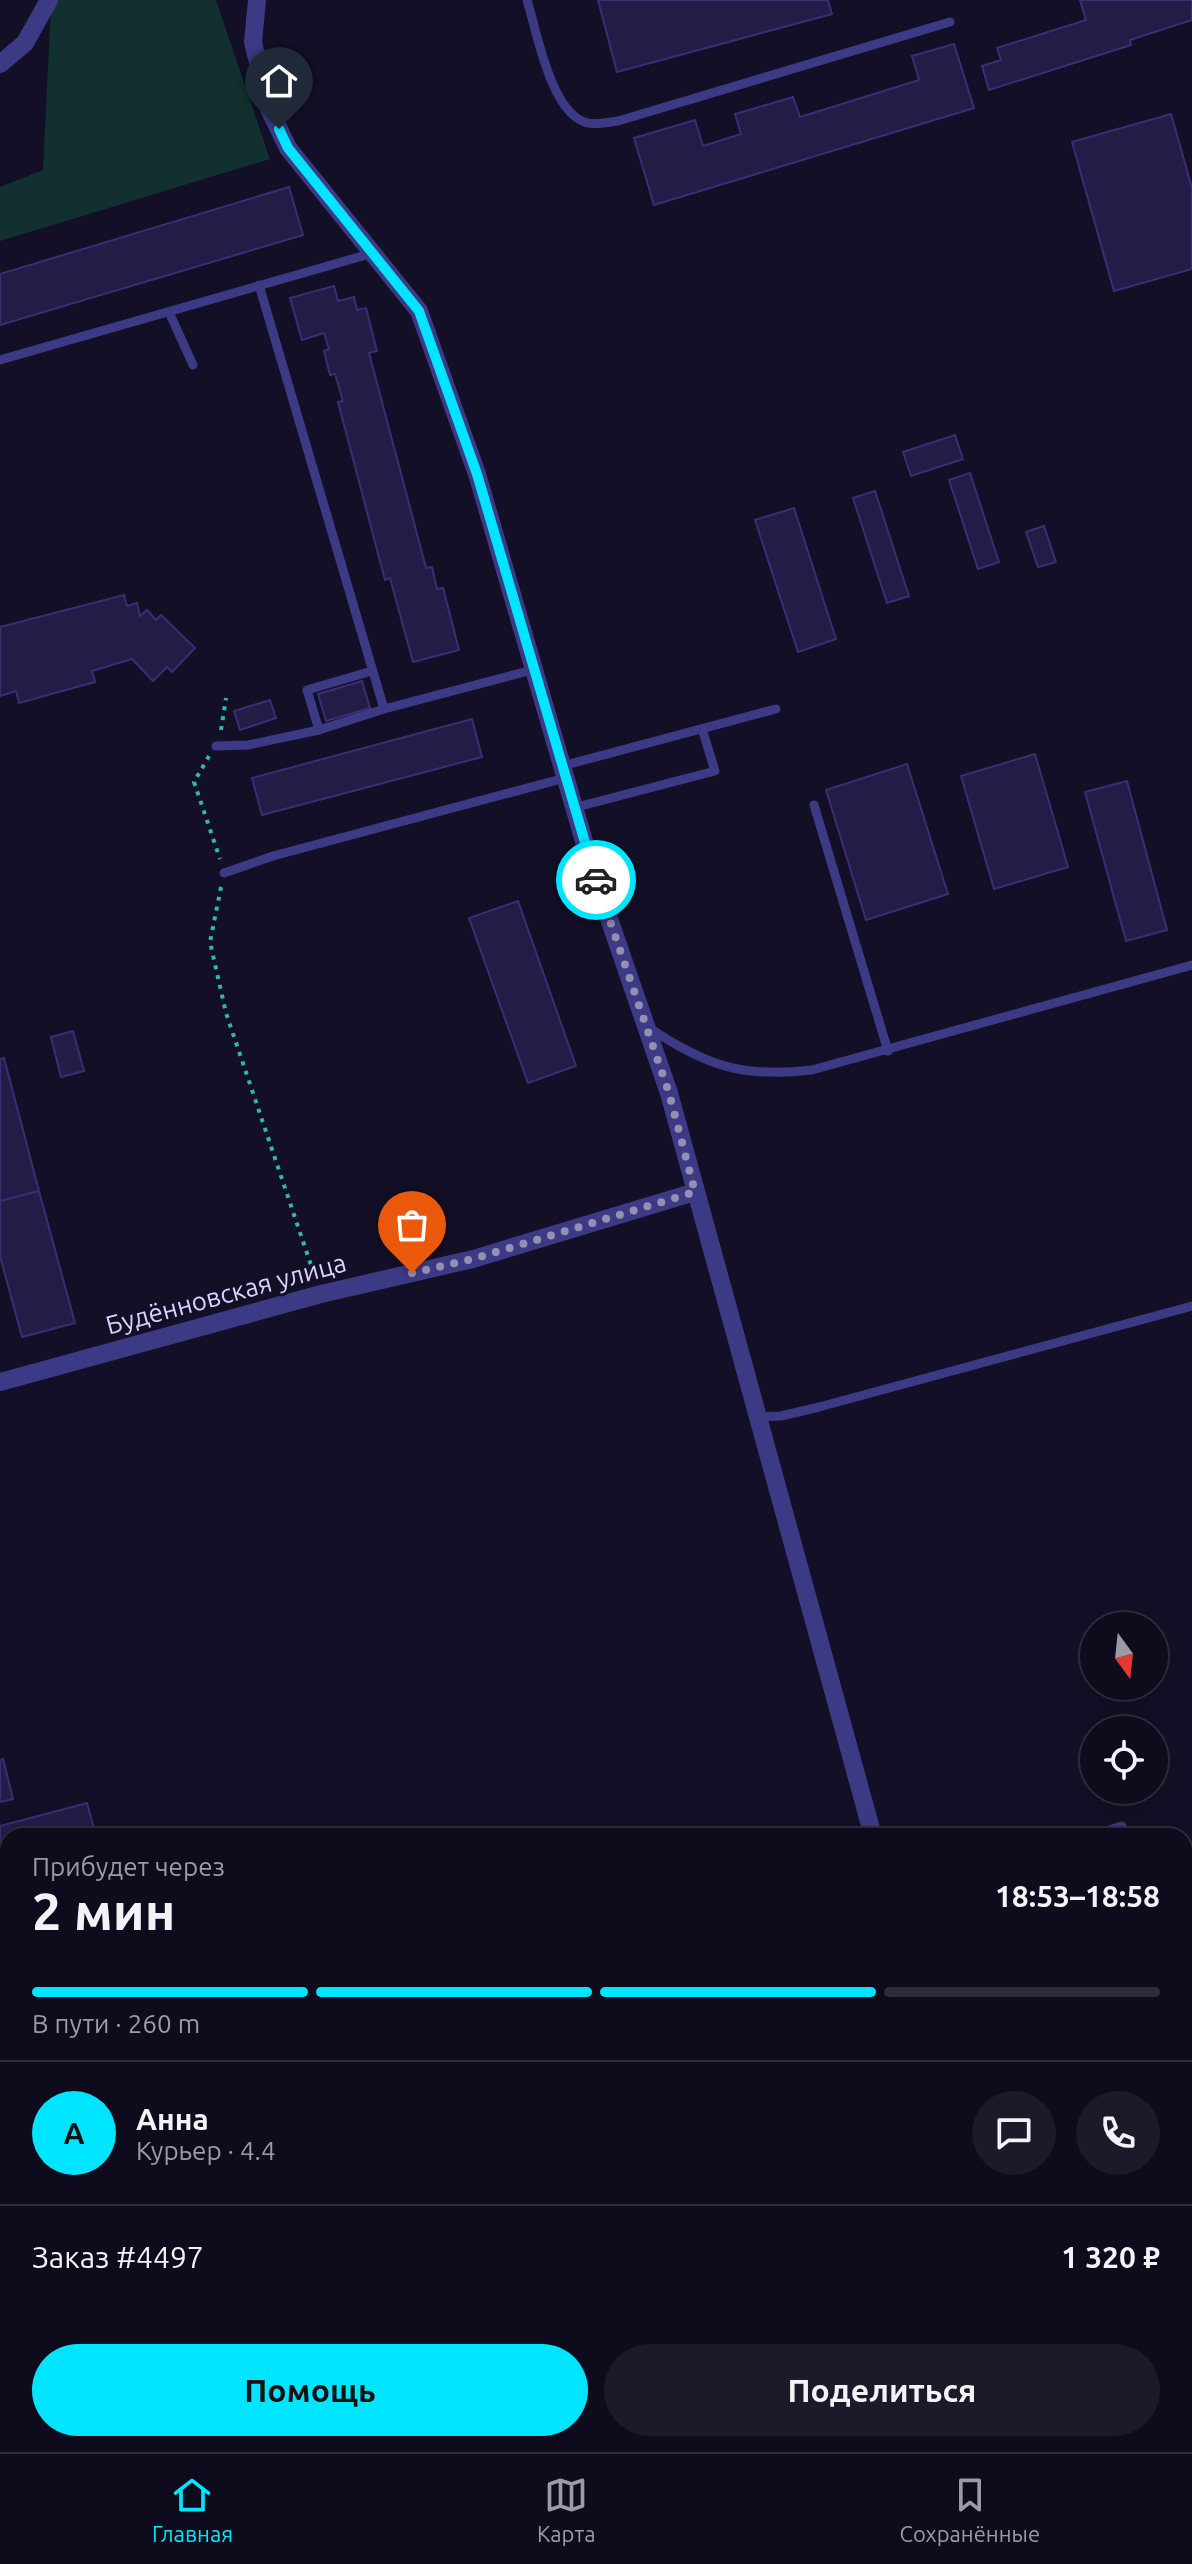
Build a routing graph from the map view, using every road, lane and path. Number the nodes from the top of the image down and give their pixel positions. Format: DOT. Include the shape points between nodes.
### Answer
graph roads {
  1 [pos="49,0"];
  2 [pos="257,0"];
  3 [pos="527,0"];
  4 [pos="950,22"];
  5 [pos="0,64"];
  6 [pos="373,253"];
  7 [pos="259,285"];
  8 [pos="169,312"];
  9 [pos="0,360"];
  10 [pos="193,365"];
  11 [pos="532,670"];
  12 [pos="372,671"];
  13 [pos="226,698"];
  14 [pos="384,709"];
  15 [pos="776,709"];
  16 [pos="702,729"];
  17 [pos="319,730"];
  18 [pos="216,746"];
  19 [pos="563,772"];
  20 [pos="814,805"];
  21 [pos="573,808"];
  22 [pos="224,873"];
  23 [pos="1192,965"];
  24 [pos="645,1025"];
  25 [pos="888,1051"];
  26 [pos="695,1192"];
  27 [pos="321,1294"];
  28 [pos="1192,1306"];
  29 [pos="0,1382"];
  30 [pos="757,1417"];
  31 [pos="1122,1826"];
  32 [pos="871,1828"];
  33 [pos="1116,1828"];
  1 -- 5 [label="street" via="25,43"];
  2 -- 6 [label="street" via="253,42 269,109 288,148"];
  3 -- 4 [label="lane" via="555,92 570,114 589,124 618,121"];
  6 -- 7 [label="lane"];
  6 -- 11 [label="street" via="419,311 477,474"];
  7 -- 8 [label="lane"];
  7 -- 12 [label="lane"];
  8 -- 9 [label="lane"];
  8 -- 10 [label="lane"];
  11 -- 14 [label="lane"];
  11 -- 19 [label="street"];
  12 -- 14 [label="lane"];
  12 -- 17 [label="lane" via="307,690"];
  13 -- 18 [label="path"];
  14 -- 17 [label="lane"];
  15 -- 16 [label="lane"];
  16 -- 19 [label="lane"];
  16 -- 21 [label="lane" via="715,771"];
  17 -- 18 [label="lane"];
  18 -- 22 [label="path" via="194,782"];
  19 -- 21 [label="street"];
  19 -- 22 [label="lane"];
  20 -- 25 [label="lane"];
  21 -- 24 [label="street"];
  22 -- 27 [label="path" via="210,942 226,1013"];
  23 -- 25 [label="lane"];
  24 -- 25 [label="lane" via="703,1061 773,1075"];
  24 -- 26 [label="street"];
  26 -- 27 [label="street, Будённовская улица" via="473,1259"];
  26 -- 30 [label="street"];
  27 -- 29 [label="street, Будённовская улица"];
  28 -- 30 [label="lane" via="819,1407"];
  30 -- 32 [label="street"];
  31 -- 33 [label="lane"];
}
